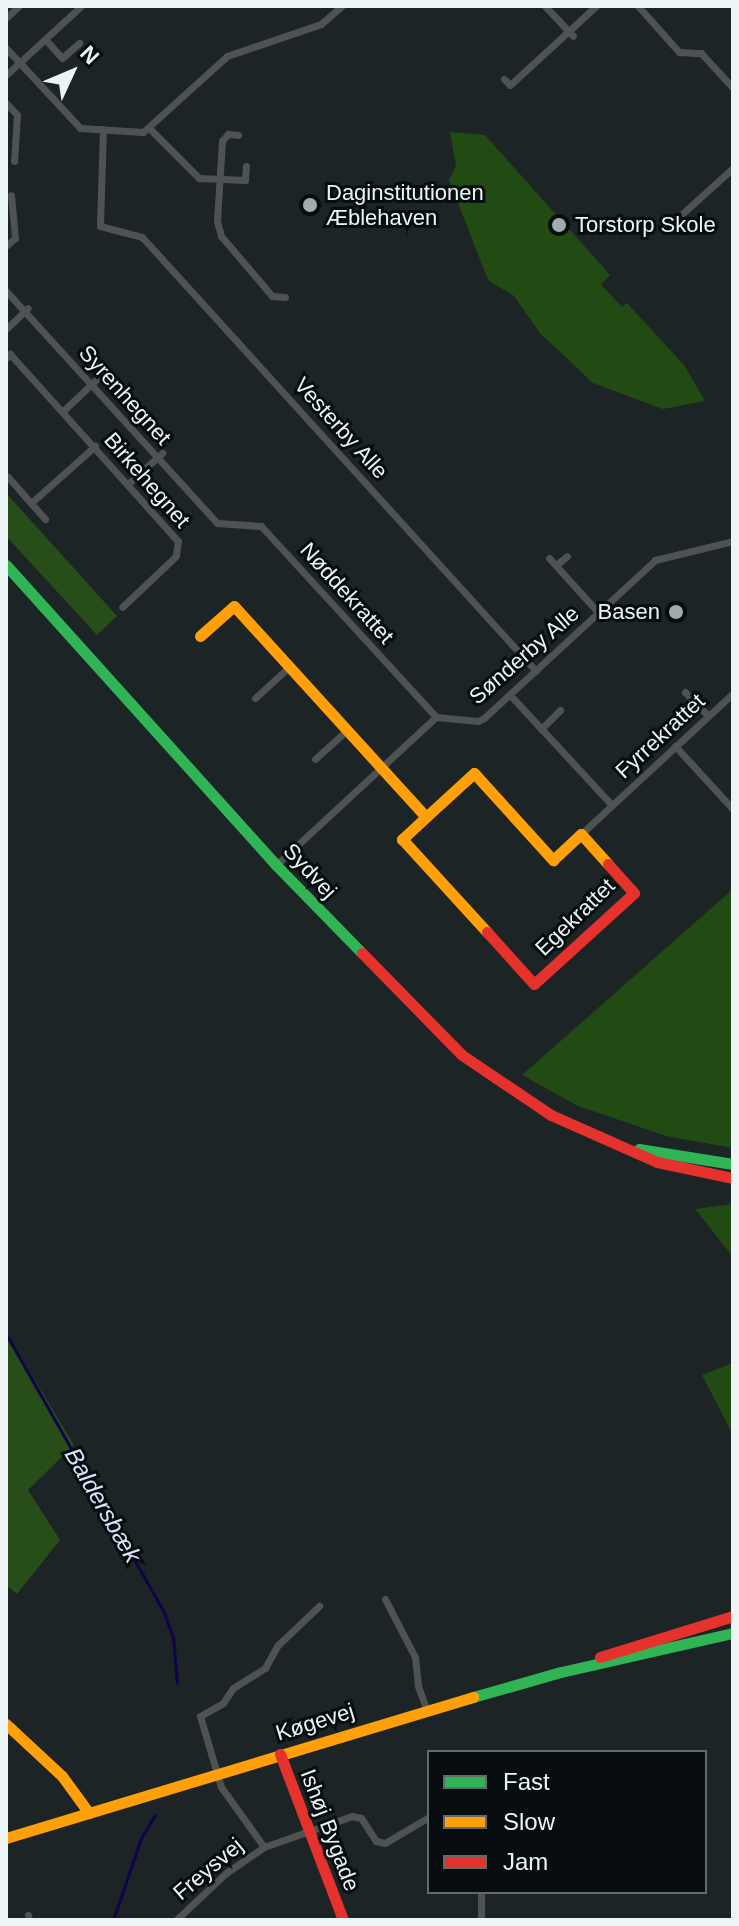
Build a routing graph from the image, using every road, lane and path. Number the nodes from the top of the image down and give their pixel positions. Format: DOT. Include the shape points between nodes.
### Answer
graph roads {
  1 [pos="19,6"];
  2 [pos="81,6"];
  3 [pos="342,6"];
  4 [pos="545,6"];
  5 [pos="596,6"];
  6 [pos="638,6"];
  7 [pos="6,18"];
  8 [pos="571,34"];
  9 [pos="45,39"];
  10 [pos="79,43"];
  11 [pos="6,48"];
  12 [pos="20,62"];
  13 [pos="6,75"];
  14 [pos="504,79"];
  15 [pos="733,88"];
  16 [pos="6,103"];
  17 [pos="149,128"];
  18 [pos="103,129"];
  19 [pos="238,135"];
  20 [pos="14,161"];
  21 [pos="246,166"];
  22 [pos="733,168"];
  23 [pos="219,179"];
  24 [pos="11,195"];
  25 [pos="683,213"];
  26 [pos="6,246"];
  27 [pos="6,291"];
  28 [pos="285,297"];
  29 [pos="27,310"];
  30 [pos="6,329"];
  31 [pos="6,358"];
  32 [pos="94,382"];
  33 [pos="63,411"];
  34 [pos="95,446"];
  35 [pos="160,455"];
  36 [pos="8,477"];
  37 [pos="129,483"];
  38 [pos="31,503"];
  39 [pos="45,519"];
  40 [pos="217,523"];
  41 [pos="733,541"];
  42 [pos="567,556"];
  43 [pos="549,558"];
  44 [pos="6,565"];
  45 [pos="556,565"];
  46 [pos="122,607"];
  47 [pos="598,612"];
  48 [pos="200,636"];
  49 [pos="289,667"];
  50 [pos="536,671"];
  51 [pos="685,692"];
  52 [pos="733,693"];
  53 [pos="510,695"];
  54 [pos="255,698"];
  55 [pos="560,710"];
  56 [pos="708,716"];
  57 [pos="436,717"];
  58 [pos="541,729"];
  59 [pos="347,730"];
  60 [pos="675,746"];
  61 [pos="315,759"];
  62 [pos="382,768"];
  63 [pos="612,805"];
  64 [pos="733,809"];
  65 [pos="426,817"];
  66 [pos="581,834"];
  67 [pos="276,865"];
  68 [pos="631,1148"];
  69 [pos="733,1164"];
  70 [pos="733,1178"];
  71 [pos="385,1599"];
  72 [pos="319,1606"];
  73 [pos="733,1616"];
  74 [pos="730,1633"];
  75 [pos="561,1672"];
  76 [pos="427,1711"];
  77 [pos="6,1724"];
  78 [pos="280,1754"];
  79 [pos="216,1774"];
  80 [pos="89,1813"];
  81 [pos="427,1818"];
  82 [pos="309,1832"];
  83 [pos="6,1838"];
  84 [pos="264,1847"];
  85 [pos="481,1894"];
  86 [pos="176,1920"];
  87 [pos="343,1920"];
  88 [pos="481,1920"];
  1 -- 7 [label="street"];
  2 -- 9 [label="street"];
  3 -- 17 [label="street" via="321,24 227,56"];
  4 -- 8 [label="street"];
  5 -- 8 [label="street"];
  6 -- 15 [label="street" via="679,52 701,53"];
  8 -- 14 [label="street" via="510,85"];
  9 -- 10 [label="street" via="62,58"];
  9 -- 12 [label="street"];
  11 -- 12 [label="street"];
  12 -- 13 [label="street"];
  12 -- 18 [label="street" via="80,128"];
  16 -- 20 [label="street" via="17,115"];
  17 -- 18 [label="street"];
  17 -- 23 [label="street" via="199,178"];
  18 -- 50 [label="street, Vesterby Alle" via="100,226 142,237"];
  19 -- 23 [label="street" via="224,137"];
  21 -- 23 [label="street" via="245,180"];
  22 -- 25 [label="street"];
  23 -- 28 [label="street" via="221,236 272,296"];
  24 -- 26 [label="street" via="15,238"];
  27 -- 29 [label="street, Syrenhegnet"];
  29 -- 30 [label="street"];
  29 -- 32 [label="street, Syrenhegnet"];
  31 -- 33 [label="street, Birkehegnet" via="10,354"];
  32 -- 33 [label="street"];
  32 -- 35 [label="street, Syrenhegnet"];
  33 -- 34 [label="street, Birkehegnet"];
  34 -- 37 [label="street, Birkehegnet"];
  34 -- 38 [label="street"];
  35 -- 37 [label="street"];
  35 -- 40 [label="street, Syrenhegnet"];
  36 -- 38 [label="street"];
  37 -- 46 [label="street, Birkehegnet" via="178,541 176,556"];
  38 -- 39 [label="street"];
  40 -- 57 [label="street, Nøddekrattet" via="261,526"];
  41 -- 47 [label="street, Sønderby Alle" via="655,560"];
  42 -- 45 [label="street"];
  43 -- 45 [label="street"];
  44 -- 67 [label="street, Sydvej"];
  45 -- 47 [label="street"];
  47 -- 50 [label="street, Sønderby Alle"];
  48 -- 49 [label="street" via="234,606"];
  49 -- 54 [label="street"];
  49 -- 59 [label="street"];
  50 -- 53 [label="street, Sønderby Alle"];
  51 -- 56 [label="street"];
  52 -- 56 [label="street, Fyrrekrattet"];
  53 -- 57 [label="street, Sønderby Alle" via="478,721"];
  53 -- 58 [label="street, Fyrrekrattet"];
  55 -- 58 [label="street"];
  56 -- 60 [label="street, Fyrrekrattet"];
  57 -- 62 [label="street"];
  58 -- 63 [label="street, Fyrrekrattet"];
  59 -- 61 [label="street"];
  59 -- 62 [label="street"];
  60 -- 63 [label="street, Fyrrekrattet"];
  60 -- 64 [label="street"];
  62 -- 65 [label="street"];
  62 -- 67 [label="street"];
  63 -- 66 [label="street, Fyrrekrattet"];
  65 -- 66 [label="street, Egekrattet" via="474,773 553,860"];
  65 -- 66 [label="street, Egekrattet" via="402,839 534,984 634,893"];
  67 -- 68 [label="street, Sydvej" via="462,1055 551,1115"];
  68 -- 69 [label="street, Sydvej"];
  68 -- 70 [label="street, Sydvej" via="657,1162"];
  71 -- 76 [label="street" via="415,1657"];
  72 -- 79 [label="street" via="278,1645 265,1668 200,1716"];
  73 -- 75 [label="street, Køgevej"];
  74 -- 75 [label="street, Køgevej"];
  75 -- 76 [label="street, Køgevej"];
  76 -- 78 [label="street, Køgevej"];
  77 -- 80 [label="street" via="62,1776"];
  78 -- 79 [label="street, Køgevej"];
  78 -- 82 [label="street, Ishøj Bygade"];
  79 -- 80 [label="street, Køgevej"];
  79 -- 84 [label="street, Freysvej" via="225,1796"];
  80 -- 83 [label="street, Køgevej"];
  81 -- 82 [label="street, Freysvej" via="385,1843 376,1841 357,1816"];
  82 -- 84 [label="street, Freysvej"];
  82 -- 87 [label="street, Ishøj Bygade"];
  84 -- 86 [label="street, Freysvej" via="226,1873"];
  85 -- 88 [label="street"];
}
